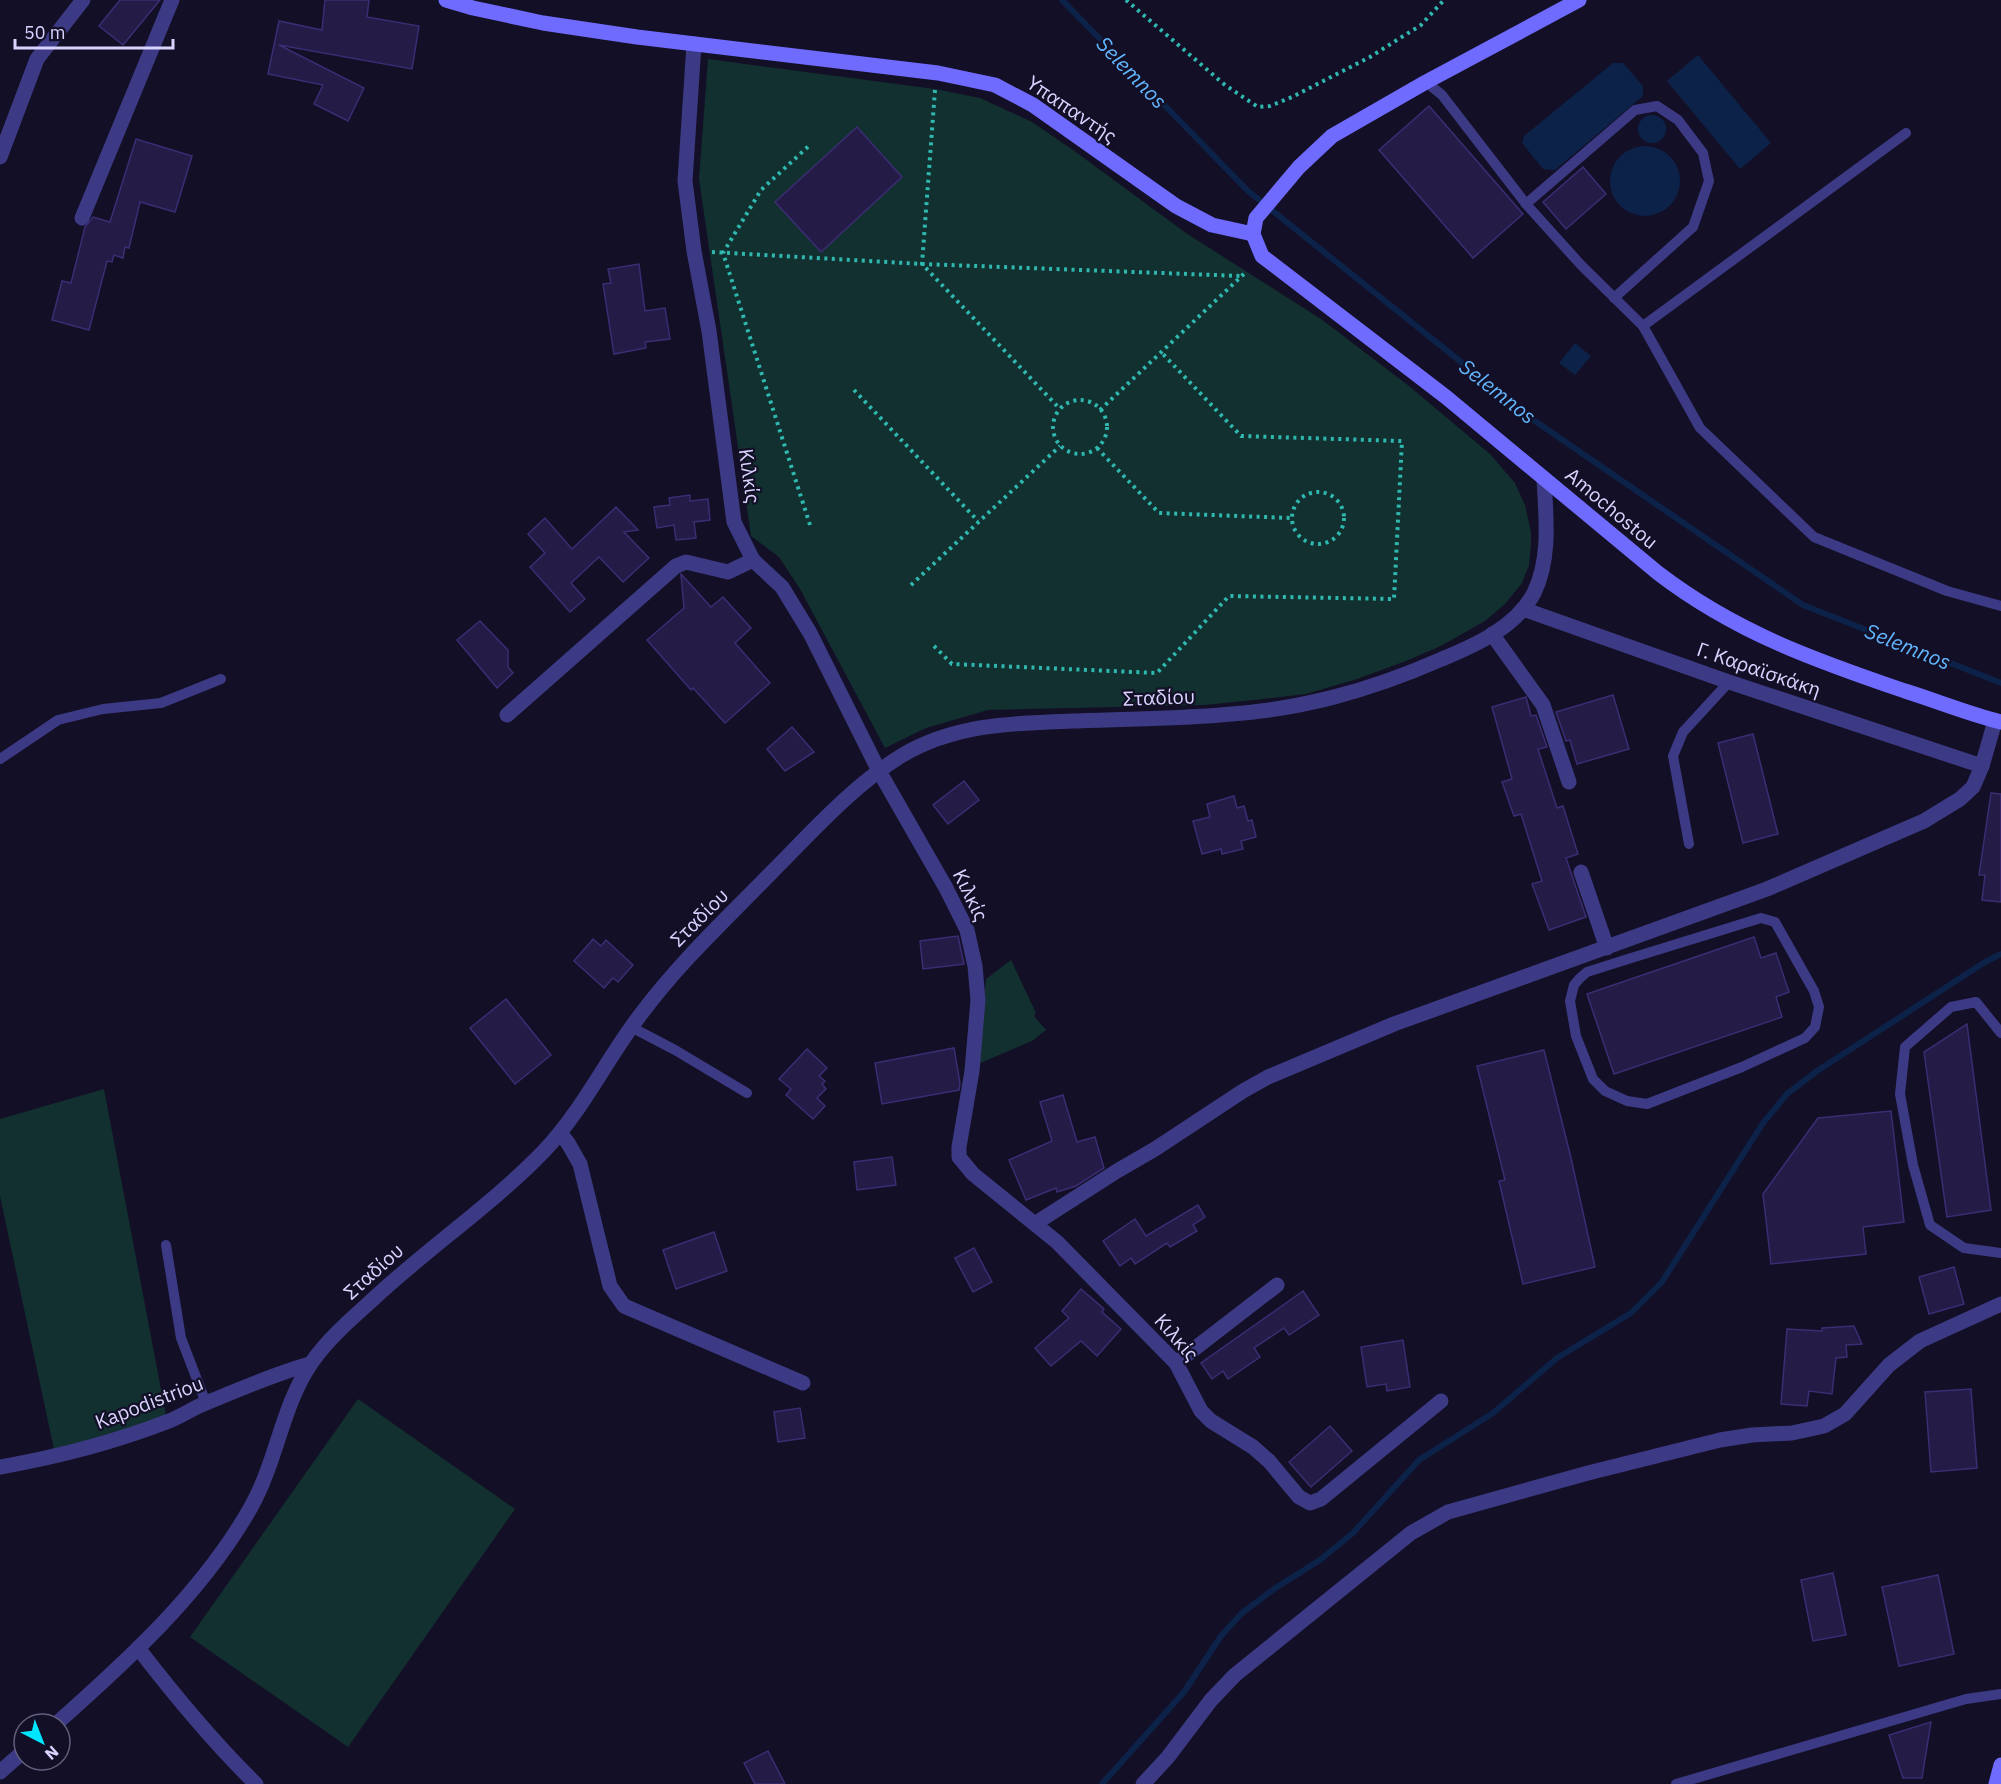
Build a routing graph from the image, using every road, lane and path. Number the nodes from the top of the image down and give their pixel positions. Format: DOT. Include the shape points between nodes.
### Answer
graph roads {
  1 [pos="83,0"];
  2 [pos="172,0"];
  3 [pos="446,0"];
  4 [pos="1126,0"];
  5 [pos="1444,0"];
  6 [pos="1579,0"];
  7 [pos="694,44"];
  8 [pos="1426,82"];
  9 [pos="935,89"];
  10 [pos="1906,133"];
  11 [pos="811,144"];
  12 [pos="0,157"];
  13 [pos="1527,204"];
  14 [pos="82,218"];
  15 [pos="1252,234"];
  16 [pos="694,251"];
  17 [pos="723,253"];
  18 [pos="922,264"];
  19 [pos="1247,271"];
  20 [pos="1241,276"];
  21 [pos="1614,298"];
  22 [pos="1643,326"];
  23 [pos="1161,352"];
  24 [pos="854,390"];
  25 [pos="1060,409"];
  26 [pos="1100,410"];
  27 [pos="1060,446"];
  28 [pos="1097,448"];
  29 [pos="1544,479"];
  30 [pos="1291,518"];
  31 [pos="978,521"];
  32 [pos="810,525"];
  33 [pos="753,560"];
  34 [pos="911,585"];
  35 [pos="2001,606"];
  36 [pos="1523,609"];
  37 [pos="1492,634"];
  38 [pos="934,646"];
  39 [pos="221,678"];
  40 [pos="1729,682"];
  41 [pos="507,715"];
  42 [pos="1998,721"];
  43 [pos="0,759"];
  44 [pos="1982,766"];
  45 [pos="879,771"];
  46 [pos="1569,782"];
  47 [pos="1689,844"];
  48 [pos="1581,872"];
  49 [pos="1658,927"];
  50 [pos="1680,942"];
  51 [pos="1607,948"];
  52 [pos="631,1027"];
  53 [pos="2001,1033"];
  54 [pos="747,1093"];
  55 [pos="560,1133"];
  56 [pos="1036,1223"];
  57 [pos="166,1245"];
  58 [pos="2001,1253"];
  59 [pos="1277,1285"];
  60 [pos="2001,1304"];
  61 [pos="1176,1363"];
  62 [pos="310,1365"];
  63 [pos="803,1383"];
  64 [pos="1441,1401"];
  65 [pos="206,1403"];
  66 [pos="0,1467"];
  67 [pos="138,1648"];
  68 [pos="2001,1694"];
  69 [pos="69,1712"];
  70 [pos="12,1762"];
  71 [pos="2001,1765"];
  72 [pos="0,1772"];
  73 [pos="256,1784"];
  74 [pos="1143,1784"];
  75 [pos="1676,1784"];
  76 [pos="1996,1784"];
  1 -- 12 [label="street" via="37,59"];
  2 -- 14 [label="street"];
  3 -- 7 [label="street, Υπαπαντής" via="543,23"];
  4 -- 5 [label="path" via="1225,85 1258,107 1292,97 1370,57 1421,25"];
  6 -- 8 [label="street"];
  7 -- 15 [label="street, Υπαπαντής" via="938,73 994,85 1033,105 1176,206 1212,225"];
  7 -- 16 [label="street, Κιλκίς" via="685,181"];
  8 -- 13 [label="lane" via="1442,95"];
  8 -- 15 [label="street" via="1332,136 1299,167 1256,218"];
  9 -- 18 [label="path"];
  10 -- 22 [label="lane"];
  11 -- 17 [label="path" via="761,190"];
  13 -- 21 [label="lane"];
  13 -- 21 [label="lane" via="1635,110 1657,106 1678,120 1702,153 1709,182 1694,227"];
  15 -- 29 [label="street, Amochostou" via="1262,256 1381,345"];
  16 -- 17 [label="path"];
  16 -- 33 [label="street, Κιλκίς" via="735,522"];
  17 -- 18 [label="path"];
  17 -- 32 [label="path"];
  18 -- 20 [label="path"];
  18 -- 25 [label="path"];
  19 -- 20 [label="path"];
  20 -- 23 [label="path"];
  21 -- 22 [label="lane"];
  22 -- 35 [label="lane" via="1700,428 1814,537 1947,591"];
  23 -- 26 [label="path"];
  23 -- 38 [label="path" via="1241,436 1402,441 1394,599 1229,596 1157,673 952,664"];
  24 -- 31 [label="path"];
  25 -- 26 [label="path" via="1079,400"];
  25 -- 27 [label="path" via="1053,427"];
  26 -- 28 [label="path" via="1107,427"];
  27 -- 28 [label="path" via="1079,454"];
  27 -- 31 [label="path"];
  28 -- 30 [label="path" via="1159,513"];
  29 -- 36 [label="street, Σταδίου" via="1544,562 1536,588"];
  29 -- 42 [label="street, Amochostou" via="1679,590 1736,625 1830,665"];
  30 -- 30 [label="path" via="1302,539 1317,544 1332,540 1344,519 1340,503 1318,492 1303,496"];
  31 -- 34 [label="path"];
  33 -- 41 [label="street" via="728,572 686,562 676,566"];
  33 -- 45 [label="street, Κιλκίς" via="782,587 810,633"];
  36 -- 37 [label="street, Σταδίου"];
  36 -- 40 [label="street, Γ. Καραϊσκάκη"];
  37 -- 45 [label="street, Σταδίου" via="1412,672 1311,704 1214,716 992,725 943,736"];
  37 -- 46 [label="street" via="1543,705"];
  39 -- 43 [label="lane" via="161,703 103,709 58,720"];
  40 -- 44 [label="street, Γ. Καραϊσκάκη"];
  40 -- 47 [label="lane" via="1683,732 1673,756"];
  42 -- 44 [label="street"];
  44 -- 49 [label="street" via="1968,793 1924,821 1767,889"];
  45 -- 52 [label="street, Σταδίου" via="698,945"];
  45 -- 56 [label="street, Κιλκίς" via="958,909 971,944 978,983 977,1018 959,1157 968,1169"];
  48 -- 51 [label="street"];
  49 -- 50 [label="lane"];
  49 -- 51 [label="street"];
  50 -- 50 [label="lane" via="1761,918 1775,922 1814,991 1819,1007 1815,1027 1805,1038 1742,1067 1647,1104 1627,1101 1593,1079 1576,1036 1570,1001 1574,985 1587,972"];
  51 -- 56 [label="street" via="1394,1024 1268,1077"];
  52 -- 54 [label="lane"];
  52 -- 55 [label="street, Σταδίου"];
  53 -- 58 [label="lane" via="1977,1002 1951,1007 1905,1047 1900,1094 1912,1165 1930,1225 1964,1248"];
  55 -- 62 [label="street, Σταδίου" via="504,1187 399,1274 336,1334"];
  55 -- 63 [label="street" via="580,1164 610,1286 620,1302"];
  56 -- 61 [label="street, Κιλκίς"];
  57 -- 65 [label="lane" via="182,1338"];
  59 -- 61 [label="street"];
  60 -- 74 [label="street" via="1920,1341 1889,1365 1845,1414 1824,1426 1720,1440 1464,1507 1436,1518 1398,1543 1235,1675"];
  61 -- 64 [label="street, Κιλκίς" via="1201,1411 1253,1447 1299,1497 1310,1503 1321,1499"];
  62 -- 65 [label="street, Kapodistriou"];
  62 -- 67 [label="street, Σταδίου" via="253,1504 217,1557"];
  65 -- 66 [label="street, Kapodistriou" via="125,1437"];
  67 -- 69 [label="street, Σταδίου"];
  67 -- 73 [label="street" via="191,1715"];
  68 -- 75 [label="lane" via="1966,1699"];
  70 -- 72 [label="street"];
  71 -- 76 [label="street"];
}
